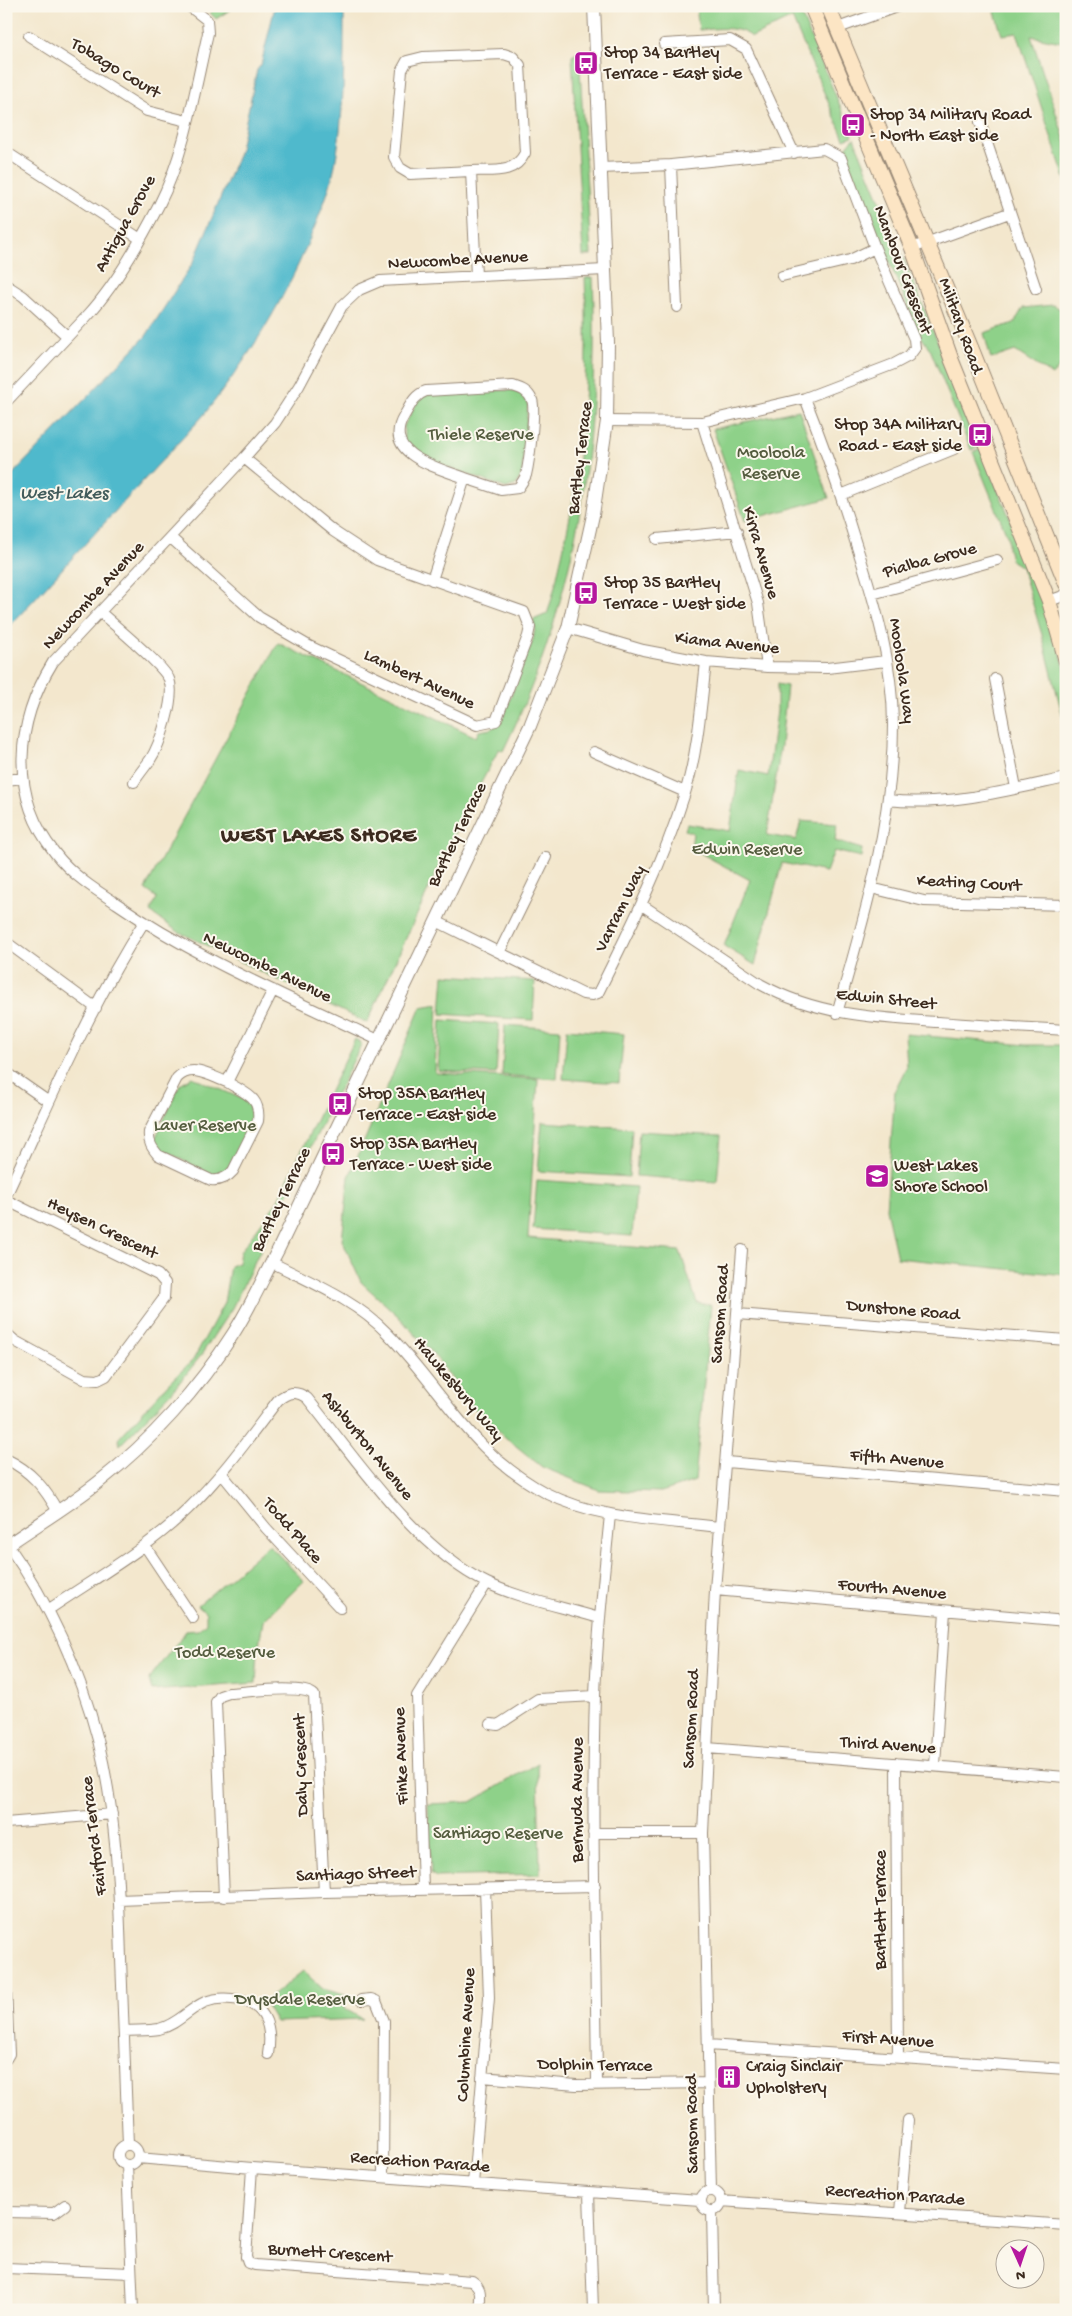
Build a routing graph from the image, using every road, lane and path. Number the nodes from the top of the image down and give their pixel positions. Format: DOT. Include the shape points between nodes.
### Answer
graph roads {
  1 [pos="189,6"];
  2 [pos="594,6"];
  3 [pos="811,6"];
  4 [pos="828,6"];
  5 [pos="899,6"];
  6 [pos="838,28"];
  7 [pos="29,36"];
  8 [pos="664,44"];
  9 [pos="187,121"];
  10 [pos="980,122"];
  11 [pos="6,152"];
  12 [pos="794,153"];
  13 [pos="671,165"];
  14 [pos="600,168"];
  15 [pos="470,171"];
  16 [pos="1009,213"];
  17 [pos="139,238"];
  18 [pos="927,242"];
  19 [pos="875,248"];
  20 [pos="912,248"];
  21 [pos="605,270"];
  22 [pos="476,276"];
  23 [pos="782,276"];
  24 [pos="6,285"];
  25 [pos="1036,289"];
  26 [pos="677,307"];
  27 [pos="67,336"];
  28 [pos="805,398"];
  29 [pos="6,402"];
  30 [pos="607,421"];
  31 [pos="702,422"];
  32 [pos="954,449"];
  33 [pos="244,458"];
  34 [pos="465,478"];
  35 [pos="841,495"];
  36 [pos="737,531"];
  37 [pos="171,538"];
  38 [pos="656,539"];
  39 [pos="997,560"];
  40 [pos="432,580"];
  41 [pos="1066,584"];
  42 [pos="872,594"];
  43 [pos="1066,595"];
  44 [pos="1049,601"];
  45 [pos="100,612"];
  46 [pos="568,628"];
  47 [pos="886,661"];
  48 [pos="706,662"];
  49 [pos="1066,662"];
  50 [pos="767,667"];
  51 [pos="994,679"];
  52 [pos="594,752"];
  53 [pos="23,778"];
  54 [pos="1066,778"];
  55 [pos="6,780"];
  56 [pos="134,782"];
  57 [pos="1016,788"];
  58 [pos="685,792"];
  59 [pos="888,800"];
  60 [pos="546,857"];
  61 [pos="871,888"];
  62 [pos="642,905"];
  63 [pos="1066,905"];
  64 [pos="436,920"];
  65 [pos="144,922"];
  66 [pos="6,942"];
  67 [pos="500,951"];
  68 [pos="273,990"];
  69 [pos="96,1008"];
  70 [pos="837,1012"];
  71 [pos="1066,1030"];
  72 [pos="378,1040"];
  73 [pos="6,1072"];
  74 [pos="227,1082"];
  75 [pos="49,1102"];
  76 [pos="6,1196"];
  77 [pos="6,1200"];
  78 [pos="742,1250"];
  79 [pos="271,1262"];
  80 [pos="738,1314"];
  81 [pos="6,1333"];
  82 [pos="1066,1340"];
  83 [pos="6,1459"];
  84 [pos="726,1462"];
  85 [pos="222,1474"];
  86 [pos="1066,1491"];
  87 [pos="58,1512"];
  88 [pos="610,1515"];
  89 [pos="719,1527"];
  90 [pos="7,1546"];
  91 [pos="145,1546"];
  92 [pos="487,1583"];
  93 [pos="715,1590"];
  94 [pos="340,1608"];
  95 [pos="48,1610"];
  96 [pos="945,1611"];
  97 [pos="193,1618"];
  98 [pos="599,1618"];
  99 [pos="1066,1621"];
  100 [pos="595,1696"];
  101 [pos="491,1724"];
  102 [pos="707,1748"];
  103 [pos="896,1763"];
  104 [pos="935,1765"];
  105 [pos="1066,1777"];
  106 [pos="112,1814"];
  107 [pos="6,1823"];
  108 [pos="593,1833"];
  109 [pos="703,1833"];
  110 [pos="595,1886"];
  111 [pos="486,1888"];
  112 [pos="423,1889"];
  113 [pos="324,1892"];
  114 [pos="224,1897"];
  115 [pos="119,1900"];
  116 [pos="6,1988"];
  117 [pos="361,2000"];
  118 [pos="124,2030"];
  119 [pos="708,2045"];
  120 [pos="268,2054"];
  121 [pos="898,2057"];
  122 [pos="6,2059"];
  123 [pos="1066,2069"];
  124 [pos="482,2077"];
  125 [pos="708,2082"];
  126 [pos="597,2085"];
  127 [pos="908,2120"];
  128 [pos="128,2145"];
  129 [pos="138,2158"];
  130 [pos="127,2165"];
  131 [pos="252,2168"];
  132 [pos="383,2176"];
  133 [pos="473,2184"];
  134 [pos="710,2190"];
  135 [pos="589,2193"];
  136 [pos="700,2200"];
  137 [pos="721,2201"];
  138 [pos="65,2205"];
  139 [pos="712,2211"];
  140 [pos="6,2212"];
  141 [pos="900,2212"];
  142 [pos="1066,2225"];
  143 [pos="6,2268"];
  144 [pos="131,2273"];
  145 [pos="133,2310"];
  146 [pos="479,2310"];
  147 [pos="593,2310"];
  148 [pos="714,2310"];
  1 -- 9 [label="street, Antigua Grove" via="207,20 209,26"];
  2 -- 14 [label="street, Bartley Terrace"];
  3 -- 20 [label="main road, Military Road"];
  4 -- 6 [label="main road, Military Road"];
  5 -- 6 [label="street"];
  6 -- 18 [label="main road, Military Road"];
  7 -- 9 [label="street, Tobago Court" via="147,111"];
  8 -- 12 [label="street" via="730,40 746,49"];
  9 -- 17 [label="street, Antigua Grove" via="159,204"];
  10 -- 16 [label="street"];
  11 -- 17 [label="street"];
  12 -- 13 [label="street, Nambour Crescent"];
  12 -- 19 [label="street, Nambour Crescent" via="824,150 842,158"];
  13 -- 14 [label="street, Nambour Crescent"];
  13 -- 26 [label="street"];
  14 -- 21 [label="street, Bartley Terrace"];
  15 -- 15 [label="street" via="410,174 400,168 394,157 402,70 407,62 423,57 504,54 513,57 520,65 525,153 520,163 510,169"];
  15 -- 22 [label="street"];
  16 -- 18 [label="street"];
  16 -- 25 [label="street"];
  17 -- 27 [label="street, Antigua Grove" via="112,283"];
  18 -- 20 [label="street"];
  18 -- 41 [label="main road, Military Road"];
  19 -- 23 [label="street" via="850,260"];
  19 -- 28 [label="street, Nambour Crescent" via="915,348 909,356 894,364"];
  20 -- 44 [label="main road, Military Road" via="952,361"];
  21 -- 22 [label="street, Newcombe Avenue"];
  21 -- 30 [label="street, Bartley Terrace"];
  22 -- 33 [label="street, Newcombe Avenue" via="380,281 359,290 342,306 275,423"];
  24 -- 27 [label="street"];
  27 -- 29 [label="street, Antigua Grove"];
  28 -- 31 [label="street, Nambour Crescent"];
  28 -- 35 [label="street, Mooloola Way"];
  30 -- 31 [label="street, Nambour Crescent"];
  30 -- 46 [label="street, Bartley Terrace" via="593,515"];
  31 -- 36 [label="street, Kirra Avenue"];
  32 -- 35 [label="street"];
  33 -- 37 [label="street, Newcombe Avenue"];
  33 -- 40 [label="street, Lambert Avenue" via="332,531 377,560"];
  34 -- 34 [label="street" via="404,450 398,441 399,424 415,398 426,391 453,389 513,386 527,392 533,404 523,482 518,488 501,490"];
  34 -- 40 [label="street"];
  35 -- 42 [label="street, Mooloola Way"];
  36 -- 38 [label="street"];
  36 -- 50 [label="street, Kirra Avenue" via="758,603"];
  37 -- 40 [label="street, Lambert Avenue" via="260,617 309,646 477,725 496,721 528,636 528,619 524,612"];
  37 -- 45 [label="street, Newcombe Avenue"];
  39 -- 42 [label="street, Pialba Grove"];
  42 -- 47 [label="street, Mooloola Way"];
  43 -- 44 [label="street"];
  44 -- 49 [label="main road, Military Road"];
  45 -- 53 [label="street, Newcombe Avenue" via="53,662 35,693 22,744"];
  45 -- 56 [label="street" via="160,667 171,690 169,710 151,759"];
  46 -- 48 [label="street, Kiama Avenue" via="642,650"];
  46 -- 64 [label="street, Bartley Terrace" via="530,726"];
  47 -- 50 [label="street, Kiama Avenue" via="827,668"];
  47 -- 59 [label="street, Mooloola Way" via="893,723"];
  48 -- 50 [label="street, Kiama Avenue"];
  48 -- 58 [label="street, Varram Way" via="698,737"];
  51 -- 57 [label="street"];
  52 -- 58 [label="street"];
  53 -- 55 [label="street"];
  53 -- 65 [label="street, Newcombe Avenue" via="31,809 54,853 86,883"];
  54 -- 57 [label="street"];
  57 -- 59 [label="street" via="968,797 904,802"];
  58 -- 62 [label="street, Varram Way"];
  59 -- 61 [label="street, Mooloola Way"];
  60 -- 67 [label="street"];
  61 -- 63 [label="street, Keating Court" via="924,901"];
  61 -- 70 [label="street, Mooloola Way"];
  62 -- 67 [label="street, Varram Way" via="598,993 592,995 583,994"];
  62 -- 70 [label="street, Edwin Street" via="781,996"];
  64 -- 67 [label="street, Varram Way"];
  64 -- 72 [label="street, Bartley Terrace"];
  65 -- 68 [label="street, Newcombe Avenue"];
  65 -- 69 [label="street" via="118,963"];
  66 -- 69 [label="street"];
  68 -- 72 [label="street, Newcombe Avenue"];
  68 -- 74 [label="street"];
  69 -- 75 [label="street"];
  70 -- 71 [label="street, Edwin Street" via="867,1017"];
  72 -- 79 [label="street, Bartley Terrace"];
  73 -- 75 [label="street"];
  74 -- 74 [label="street" via="198,1070 182,1073 177,1078 149,1132 152,1148 158,1155 211,1180 228,1177 258,1122 259,1114 253,1098"];
  75 -- 76 [label="street"];
  77 -- 81 [label="street, Heysen Crescent" via="158,1275 166,1290 160,1306 106,1376 98,1380 84,1379"];
  78 -- 80 [label="street, Sansom Road"];
  79 -- 87 [label="street, Bartley Terrace" via="233,1334 184,1398 139,1446"];
  79 -- 88 [label="street, Hawkesbury Way" via="345,1299 369,1316 408,1356 466,1430 511,1472 547,1493"];
  80 -- 82 [label="street, Dunstone Road"];
  80 -- 84 [label="street, Sansom Road"];
  83 -- 87 [label="street" via="26,1469 36,1479"];
  84 -- 86 [label="street, Fifth Avenue"];
  84 -- 89 [label="street, Sansom Road"];
  85 -- 91 [label="street, Ashburton Avenue"];
  85 -- 92 [label="street, Ashburton Avenue" via="278,1400 285,1394 301,1393 424,1539"];
  85 -- 94 [label="street, Todd Place" via="266,1528"];
  87 -- 90 [label="street, Bartley Terrace"];
  88 -- 89 [label="street, Hawkesbury Way"];
  88 -- 98 [label="street, Bermuda Avenue"];
  89 -- 93 [label="street, Sansom Road"];
  90 -- 95 [label="street, Fairford Terrace"];
  91 -- 95 [label="street, Ashburton Avenue"];
  91 -- 97 [label="street"];
  92 -- 98 [label="street, Ashburton Avenue"];
  92 -- 112 [label="street, Finke Avenue" via="417,1696"];
  93 -- 96 [label="street, Fourth Avenue"];
  93 -- 102 [label="street, Sansom Road"];
  95 -- 106 [label="street, Fairford Terrace" via="76,1674 96,1733"];
  96 -- 99 [label="street, Fourth Avenue"];
  96 -- 104 [label="street"];
  98 -- 100 [label="street, Bermuda Avenue"];
  100 -- 101 [label="street" via="538,1699 498,1725"];
  100 -- 108 [label="street, Bermuda Avenue"];
  102 -- 103 [label="street, Third Avenue"];
  102 -- 109 [label="street, Sansom Road"];
  103 -- 104 [label="street, Third Avenue"];
  103 -- 121 [label="street, Bartlett Terrace"];
  104 -- 105 [label="street, Third Avenue"];
  106 -- 107 [label="street"];
  106 -- 115 [label="street, Fairford Terrace"];
  108 -- 109 [label="street"];
  108 -- 110 [label="street, Bermuda Avenue"];
  109 -- 119 [label="street, Sansom Road"];
  110 -- 111 [label="street, Santiago Street"];
  110 -- 126 [label="street, Bermuda Avenue"];
  111 -- 112 [label="street, Santiago Street"];
  111 -- 124 [label="street, Columbine Avenue" via="489,1998"];
  112 -- 113 [label="street, Santiago Street"];
  113 -- 114 [label="street, Santiago Street"];
  113 -- 114 [label="street, Daly Crescent" via="314,1695 298,1690 229,1693 220,1696 216,1702"];
  114 -- 115 [label="street, Santiago Street"];
  115 -- 118 [label="street, Fairford Terrace"];
  116 -- 122 [label="street" via="9,2054"];
  117 -- 132 [label="street" via="376,2001 384,2021"];
  118 -- 120 [label="street" via="159,2029 174,2024 206,2002 228,1998 244,2000 257,2006 267,2023"];
  118 -- 128 [label="street, Fairford Terrace"];
  119 -- 121 [label="street, First Avenue"];
  119 -- 125 [label="street, Sansom Road"];
  121 -- 123 [label="street, First Avenue"];
  124 -- 126 [label="street, Dolphin Terrace"];
  124 -- 133 [label="street, Columbine Avenue"];
  125 -- 126 [label="street, Dolphin Terrace"];
  125 -- 134 [label="street, Sansom Road"];
  127 -- 141 [label="street"];
  128 -- 129 [label="street" via="136,2149"];
  128 -- 130 [label="street" via="120,2149 118,2155"];
  129 -- 130 [label="street"];
  129 -- 131 [label="street, Recreation Parade"];
  130 -- 144 [label="street"];
  131 -- 132 [label="street, Recreation Parade"];
  131 -- 146 [label="street, Burnett Crescent" via="248,2263 472,2281 478,2285 480,2293"];
  132 -- 133 [label="street, Recreation Parade"];
  133 -- 135 [label="street, Recreation Parade"];
  134 -- 136 [label="street"];
  134 -- 137 [label="street" via="718,2193"];
  135 -- 136 [label="street, Recreation Parade"];
  135 -- 147 [label="street"];
  136 -- 139 [label="street" via="705,2210"];
  137 -- 139 [label="street" via="719,2208"];
  137 -- 141 [label="street, Recreation Parade"];
  138 -- 140 [label="street" via="54,2213"];
  139 -- 148 [label="street"];
  141 -- 142 [label="street, Recreation Parade"];
  143 -- 144 [label="street"];
  144 -- 145 [label="street"];
}
